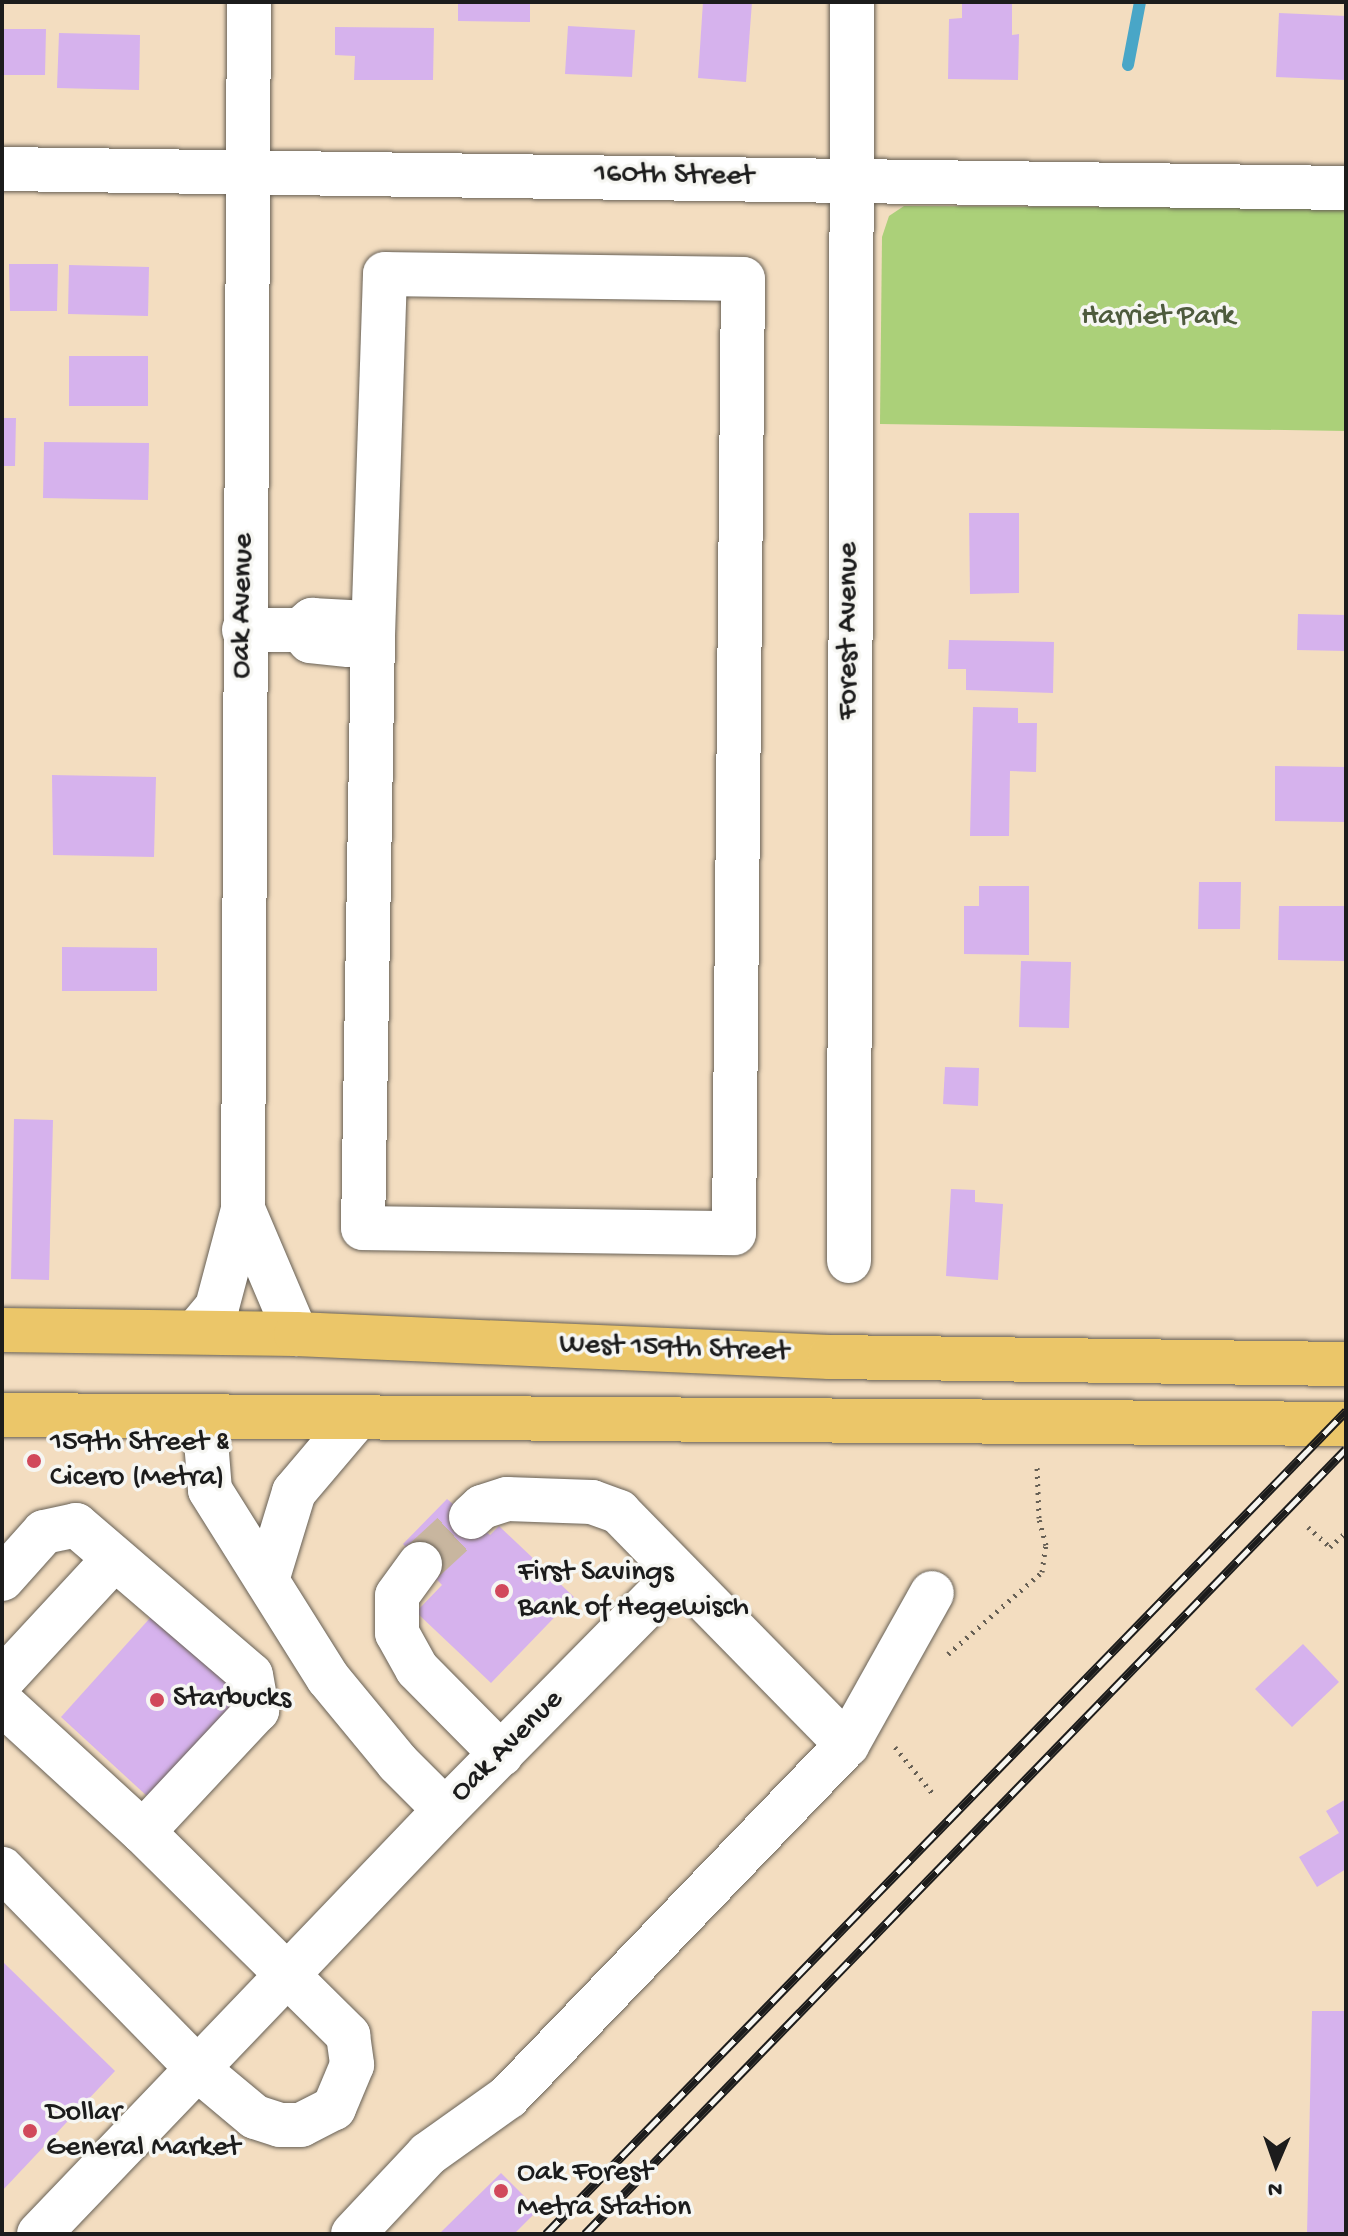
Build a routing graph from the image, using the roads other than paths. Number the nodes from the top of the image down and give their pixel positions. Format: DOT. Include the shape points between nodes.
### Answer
graph roads {
  1 [pos="249,2"];
  2 [pos="852,2"];
  3 [pos="2,169"];
  4 [pos="248,172"];
  5 [pos="850,179"];
  6 [pos="1346,188"];
  7 [pos="244,630"];
  8 [pos="366,633"];
  9 [pos="243,1209"];
  10 [pos="849,1261"];
  11 [pos="2,1330"];
  12 [pos="197,1331"];
  13 [pos="296,1334"];
  14 [pos="1346,1364"];
  15 [pos="2,1415"];
  16 [pos="204,1417"];
  17 [pos="355,1420"];
  18 [pos="1346,1424"];
  19 [pos="471,1517"];
  20 [pos="114,1559"];
  21 [pos="420,1564"];
  22 [pos="676,1576"];
  23 [pos="268,1577"];
  24 [pos="2,1579"];
  25 [pos="932,1593"];
  26 [pos="2,1680"];
  27 [pos="2,1703"];
  28 [pos="847,1745"];
  29 [pos="501,1754"];
  30 [pos="445,1810"];
  31 [pos="143,1832"];
  32 [pos="2,1869"];
  33 [pos="290,1975"];
  34 [pos="200,2071"];
  35 [pos="39,2234"];
  36 [pos="353,2234"];
  1 -- 4 [label="street, Oak Avenue"];
  2 -- 5 [label="street, Forest Avenue"];
  3 -- 4 [label="street, 160th Street"];
  4 -- 5 [label="street, 160th Street"];
  4 -- 7 [label="street, Oak Avenue"];
  5 -- 6 [label="street, 160th Street"];
  5 -- 10 [label="street, Forest Avenue"];
  7 -- 8 [label="street" via="300,630 310,641 348,645"];
  7 -- 9 [label="street, Oak Avenue"];
  8 -- 8 [label="street" via="363,1228 734,1233 743,279 385,274"];
  9 -- 12 [label="street, Oak Avenue" via="217,1307"];
  9 -- 13 [label="street, Oak Avenue"];
  11 -- 12 [label="main road, West 159th Street"];
  12 -- 13 [label="main road, West 159th Street"];
  13 -- 14 [label="main road, West 159th Street" via="830,1357"];
  15 -- 16 [label="main road"];
  16 -- 17 [label="main road"];
  16 -- 23 [label="street, Oak Avenue" via="210,1490"];
  17 -- 18 [label="main road"];
  17 -- 23 [label="street" via="294,1492"];
  19 -- 22 [label="street" via="482,1507 507,1499 592,1502 619,1512"];
  20 -- 24 [label="street" via="76,1525 60,1525 44,1532"];
  20 -- 26 [label="street"];
  20 -- 31 [label="street" via="251,1675 258,1691 257,1710"];
  21 -- 29 [label="street" via="397,1596 397,1633 417,1669"];
  22 -- 28 [label="street"];
  22 -- 29 [label="street, Oak Avenue"];
  23 -- 30 [label="street, Oak Avenue" via="328,1678"];
  25 -- 28 [label="street"];
  27 -- 31 [label="street"];
  28 -- 36 [label="street" via="508,2097 438,2145"];
  29 -- 30 [label="street, Oak Avenue"];
  30 -- 33 [label="street"];
  31 -- 33 [label="street"];
  32 -- 34 [label="street"];
  33 -- 34 [label="street"];
  33 -- 34 [label="street" via="348,2035 352,2065 334,2108 322,2119 280,2125 255,2117"];
  34 -- 35 [label="street"];
}
